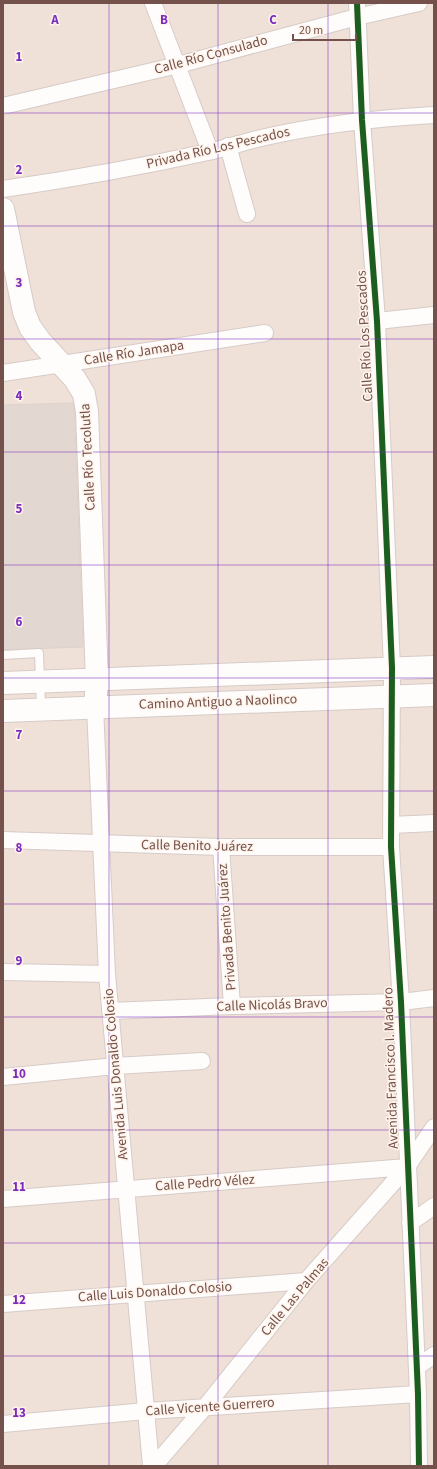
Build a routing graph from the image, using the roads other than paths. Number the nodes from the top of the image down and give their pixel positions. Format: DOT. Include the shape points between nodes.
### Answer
graph roads {
  1 [pos="153,3"];
  2 [pos="419,3"];
  3 [pos="357,10"];
  4 [pos="178,65"];
  5 [pos="3,106"];
  6 [pos="434,115"];
  7 [pos="362,120"];
  8 [pos="228,146"];
  9 [pos="210,151"];
  10 [pos="3,190"];
  11 [pos="3,209"];
  12 [pos="247,214"];
  13 [pos="434,315"];
  14 [pos="377,320"];
  15 [pos="265,333"];
  16 [pos="62,364"];
  17 [pos="3,373"];
  18 [pos="3,654"];
  19 [pos="434,667"];
  20 [pos="392,668"];
  21 [pos="97,680"];
  22 [pos="3,682"];
  23 [pos="40,682"];
  24 [pos="434,695"];
  25 [pos="392,696"];
  26 [pos="95,707"];
  27 [pos="41,709"];
  28 [pos="3,711"];
  29 [pos="434,823"];
  30 [pos="391,825"];
  31 [pos="3,840"];
  32 [pos="102,843"];
  33 [pos="221,847"];
  34 [pos="391,847"];
  35 [pos="3,972"];
  36 [pos="107,974"];
  37 [pos="434,998"];
  38 [pos="401,1002"];
  39 [pos="232,1006"];
  40 [pos="110,1011"];
  41 [pos="202,1061"];
  42 [pos="115,1066"];
  43 [pos="3,1077"];
  44 [pos="434,1127"];
  45 [pos="407,1167"];
  46 [pos="126,1189"];
  47 [pos="3,1199"];
  48 [pos="434,1206"];
  49 [pos="410,1224"];
  50 [pos="306,1281"];
  51 [pos="135,1293"];
  52 [pos="3,1304"];
  53 [pos="434,1355"];
  54 [pos="417,1367"];
  55 [pos="418,1394"];
  56 [pos="205,1407"];
  57 [pos="146,1411"];
  58 [pos="3,1424"];
  59 [pos="152,1466"];
  60 [pos="418,1466"];
  1 -- 4 [label="street"];
  2 -- 3 [label="street, Calle Río Consulado"];
  3 -- 4 [label="street, Calle Río Consulado"];
  3 -- 7 [label="street, Calle Río Los Pescados"];
  4 -- 5 [label="street, Calle Río Consulado"];
  4 -- 9 [label="street"];
  6 -- 7 [label="street, Privada Río Los Pescados"];
  7 -- 8 [label="street, Privada Río Los Pescados" via="303,129"];
  7 -- 14 [label="street, Calle Río Los Pescados"];
  8 -- 9 [label="street, Privada Río Los Pescados"];
  8 -- 12 [label="street"];
  9 -- 10 [label="street, Privada Río Los Pescados" via="96,175"];
  11 -- 16 [label="main road, Calle Río Tecolutla" via="24,312 40,341"];
  13 -- 14 [label="street"];
  14 -- 20 [label="street, Calle Río Los Pescados"];
  15 -- 16 [label="street, Calle Río Jamapa"];
  16 -- 17 [label="street, Calle Río Jamapa"];
  16 -- 21 [label="main road, Calle Río Tecolutla" via="84,394 87,412"];
  18 -- 23 [label="lane" via="39,653"];
  19 -- 20 [label="main road, Camino Antiguo a Naolinco"];
  20 -- 21 [label="main road, Camino Antiguo a Naolinco"];
  20 -- 25 [label="street, Avenida Francisco I. Madero"];
  21 -- 23 [label="main road, Camino Antiguo a Naolinco"];
  21 -- 26 [label="main road, Avenida Luis Donaldo Colosio"];
  22 -- 23 [label="main road, Camino Antiguo a Naolinco"];
  23 -- 27 [label="lane"];
  24 -- 25 [label="main road, Camino Antiguo a Naolinco"];
  25 -- 26 [label="main road, Camino Antiguo a Naolinco"];
  25 -- 30 [label="street, Avenida Francisco I. Madero"];
  26 -- 27 [label="main road, Camino Antiguo a Naolinco"];
  26 -- 32 [label="street, Avenida Luis Donaldo Colosio"];
  27 -- 28 [label="main road, Camino Antiguo a Naolinco"];
  29 -- 30 [label="street"];
  30 -- 34 [label="street, Avenida Francisco I. Madero"];
  31 -- 32 [label="street, Calle Benito Juárez"];
  32 -- 33 [label="street, Calle Benito Juárez"];
  32 -- 36 [label="street, Avenida Luis Donaldo Colosio"];
  33 -- 34 [label="street, Calle Benito Juárez"];
  33 -- 39 [label="street, Privada Benito Juárez"];
  34 -- 38 [label="street, Avenida Francisco I. Madero"];
  35 -- 36 [label="street"];
  36 -- 40 [label="street, Avenida Luis Donaldo Colosio"];
  37 -- 38 [label="street, Calle Nicolás Bravo"];
  38 -- 39 [label="street, Calle Nicolás Bravo"];
  38 -- 45 [label="street, Avenida Francisco I. Madero"];
  39 -- 40 [label="street, Calle Nicolás Bravo"];
  40 -- 42 [label="street, Avenida Luis Donaldo Colosio"];
  41 -- 42 [label="street"];
  42 -- 43 [label="street"];
  42 -- 46 [label="street, Avenida Luis Donaldo Colosio"];
  44 -- 45 [label="street, Calle Las Palmas"];
  45 -- 46 [label="street, Calle Pedro Vélez"];
  45 -- 49 [label="street, Avenida Francisco I. Madero"];
  45 -- 50 [label="street, Calle Las Palmas"];
  46 -- 47 [label="street, Calle Pedro Vélez"];
  46 -- 51 [label="street, Avenida Luis Donaldo Colosio"];
  48 -- 49 [label="street"];
  49 -- 54 [label="street, Avenida Francisco I. Madero"];
  50 -- 51 [label="street, Calle Luis Donaldo Colosio"];
  50 -- 56 [label="street, Calle Las Palmas"];
  51 -- 52 [label="street, Calle Luis Donaldo Colosio"];
  51 -- 57 [label="street, Avenida Luis Donaldo Colosio"];
  53 -- 54 [label="street"];
  54 -- 55 [label="street, Avenida Francisco I. Madero"];
  55 -- 56 [label="street, Calle Vicente Guerrero"];
  55 -- 60 [label="street, Avenida Francisco I. Madero"];
  56 -- 57 [label="street, Calle Vicente Guerrero"];
  56 -- 59 [label="street, Calle Las Palmas"];
  57 -- 58 [label="street, Calle Vicente Guerrero"];
  57 -- 59 [label="street, Avenida Luis Donaldo Colosio"];
}
